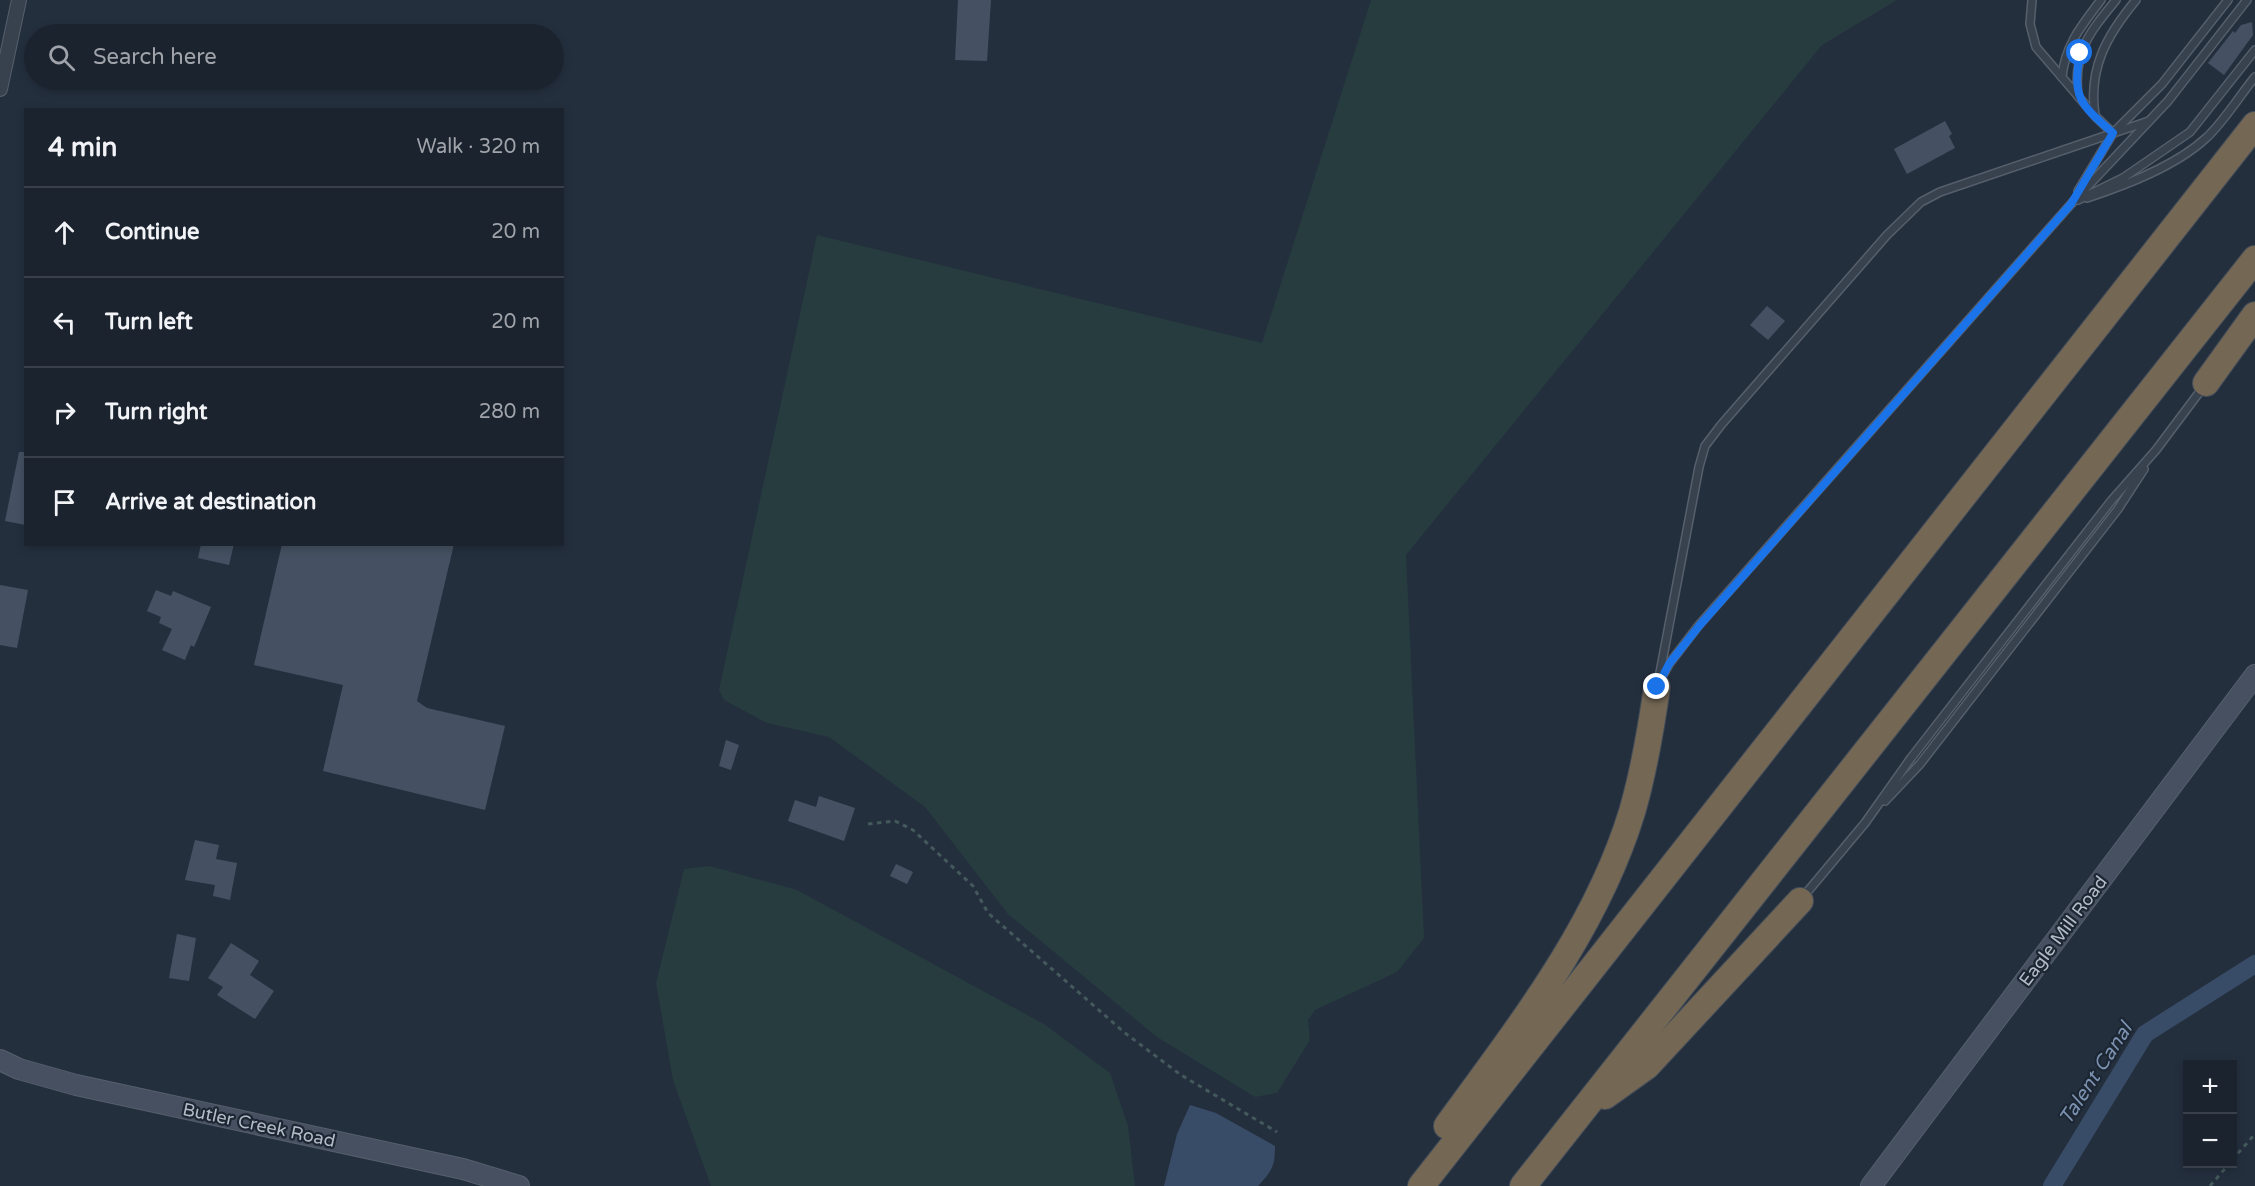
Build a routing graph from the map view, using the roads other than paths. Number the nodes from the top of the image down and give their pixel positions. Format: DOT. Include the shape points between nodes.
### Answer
graph roads {
  1 [pos="19,0"];
  2 [pos="2032,0"];
  3 [pos="2101,0"];
  4 [pos="2116,0"];
  5 [pos="2136,0"];
  6 [pos="2228,0"];
  7 [pos="2247,0"];
  8 [pos="2255,50"];
  9 [pos="2062,77"];
  10 [pos="2255,77"];
  11 [pos="0,89"];
  12 [pos="2078,96"];
  13 [pos="2096,117"];
  14 [pos="2149,121"];
  15 [pos="2255,125"];
  16 [pos="2113,133"];
  17 [pos="2071,204"];
  18 [pos="2255,259"];
  19 [pos="2255,315"];
  20 [pos="2206,383"];
  21 [pos="2255,675"];
  22 [pos="1657,687"];
  23 [pos="1800,901"];
  24 [pos="0,1060"];
  25 [pos="1581,1113"];
  26 [pos="519,1186"];
  27 [pos="1403,1186"];
  28 [pos="1421,1186"];
  29 [pos="1524,1186"];
  30 [pos="1871,1186"];
  1 -- 11 [label="street"];
  2 -- 9 [label="lane" via="2032,36"];
  3 -- 9 [label="lane" via="2074,36 2063,60"];
  4 -- 12 [label="lane" via="2096,24 2080,53"];
  5 -- 13 [label="lane" via="2109,38 2096,67 2092,93"];
  6 -- 16 [label="lane" via="2162,84"];
  7 -- 14 [label="lane"];
  8 -- 17 [label="lane" via="2190,132 2123,177"];
  9 -- 12 [label="lane"];
  10 -- 17 [label="lane" via="2206,138 2180,156 2127,185"];
  12 -- 13 [label="lane"];
  13 -- 16 [label="lane"];
  14 -- 16 [label="lane"];
  14 -- 17 [label="lane"];
  15 -- 28 [label="highway"];
  16 -- 17 [label="lane"];
  16 -- 22 [label="lane" via="1921,202 1887,235 1710,438 1699,467"];
  17 -- 22 [label="lane" via="1699,626 1669,664"];
  18 -- 25 [label="highway"];
  19 -- 20 [label="highway"];
  20 -- 23 [label="lane" via="2111,519 1920,764"];
  21 -- 30 [label="street, Eagle Mill Road"];
  22 -- 27 [label="highway" via="1632,813 1594,906 1523,1022"];
  23 -- 25 [label="highway" via="1647,1066"];
  24 -- 26 [label="street, Butler Creek Road" via="76,1085 463,1169"];
  25 -- 29 [label="highway"];
}
